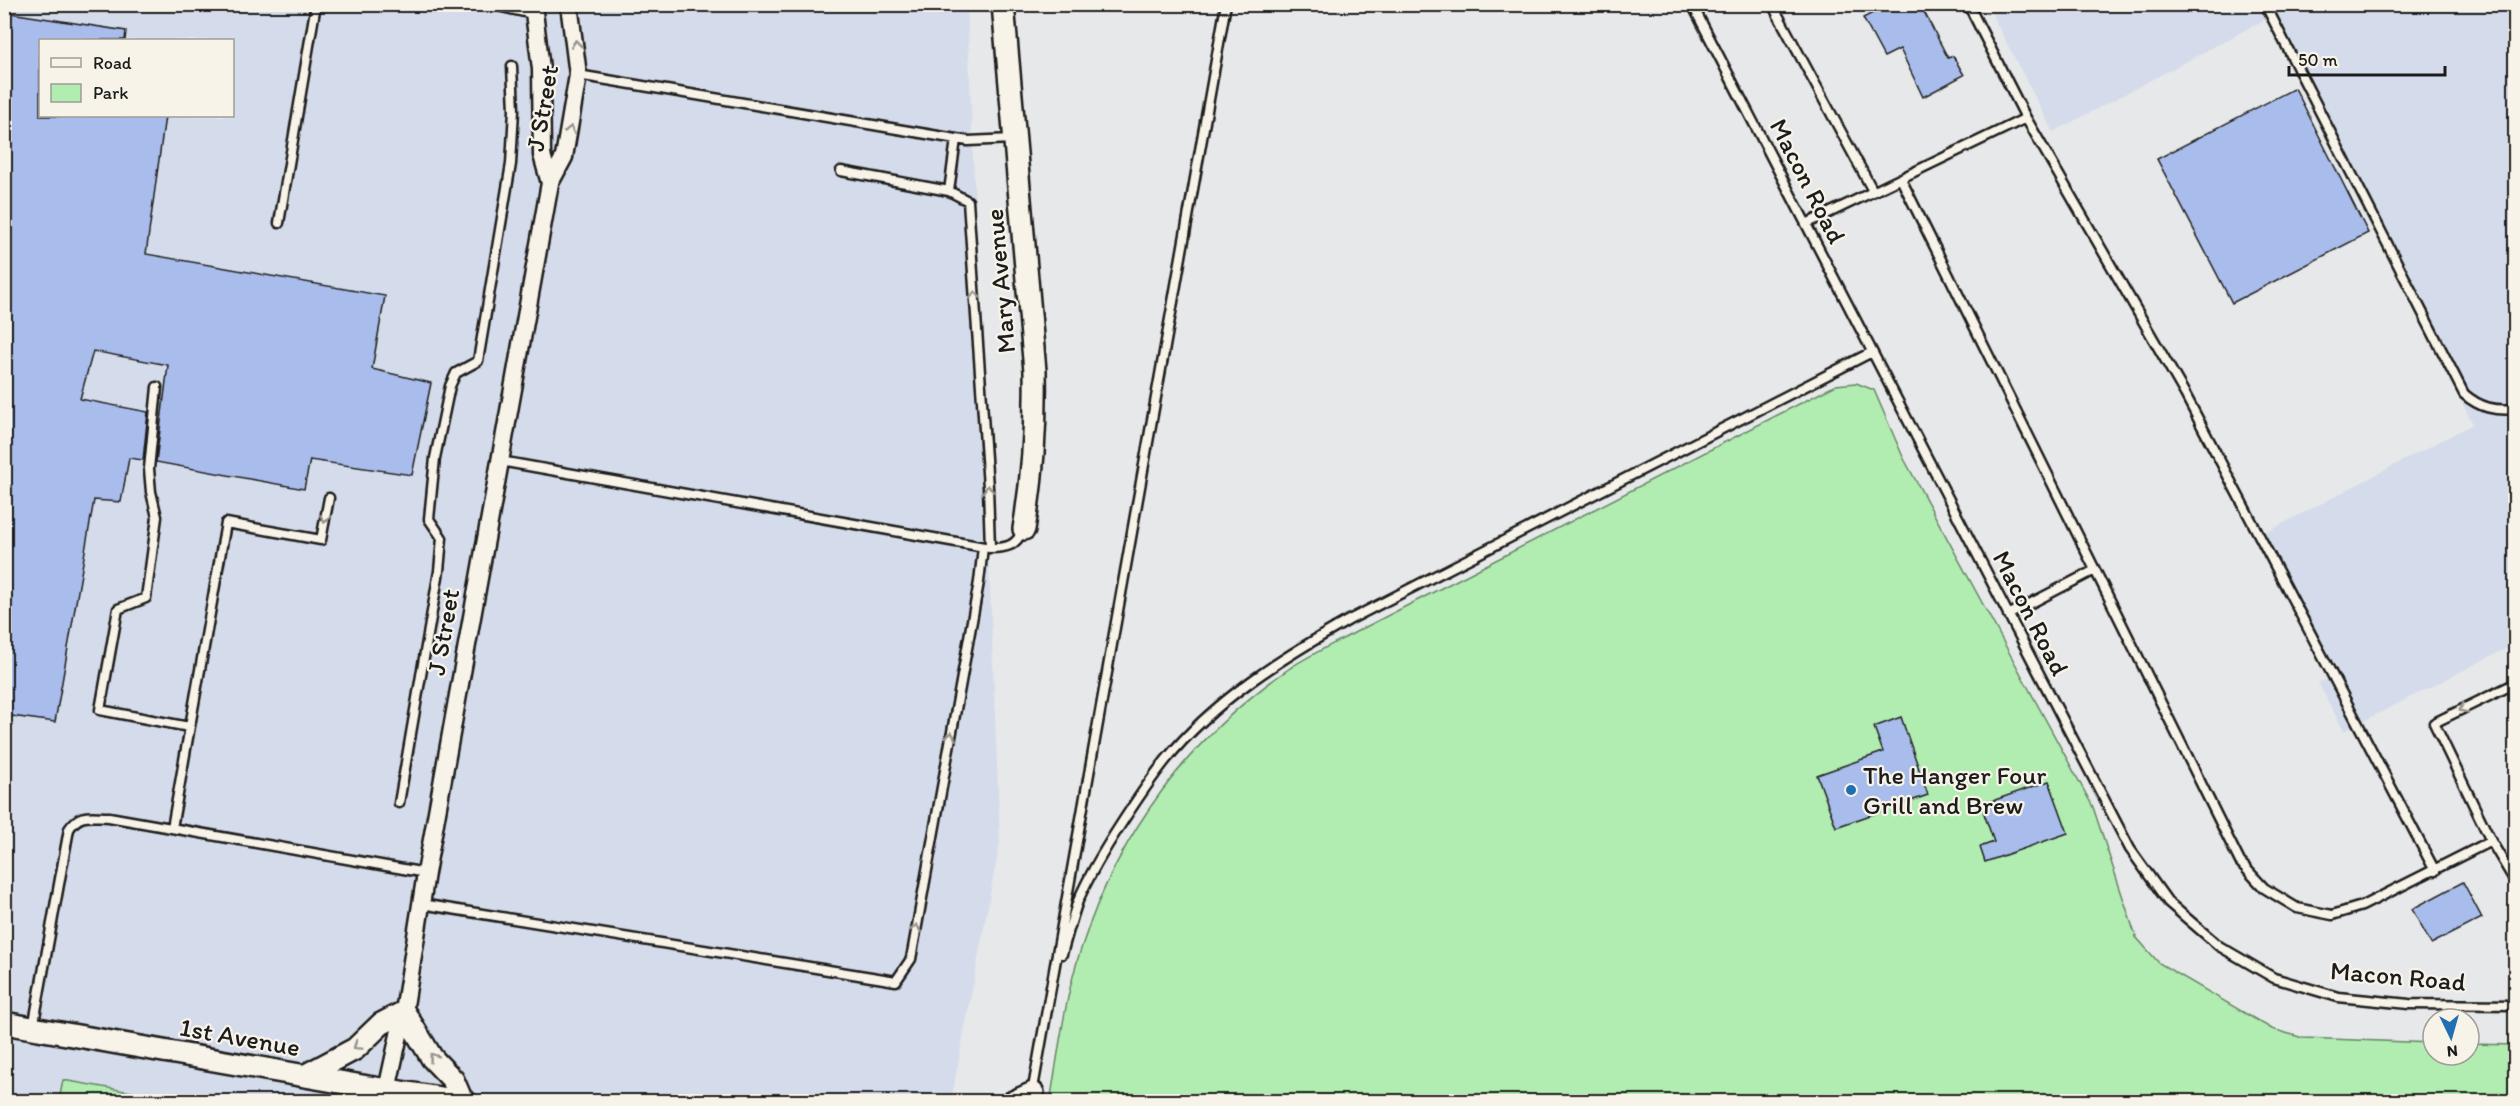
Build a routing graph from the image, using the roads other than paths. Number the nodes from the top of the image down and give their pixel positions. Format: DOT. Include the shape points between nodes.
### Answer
graph roads {
  1 [pos="316,4"];
  2 [pos="488,4"];
  3 [pos="569,4"];
  4 [pos="1003,4"];
  5 [pos="1011,4"];
  6 [pos="1226,4"];
  7 [pos="1692,4"];
  8 [pos="1772,4"];
  9 [pos="1968,4"];
  10 [pos="2265,4"];
  11 [pos="533,9"];
  12 [pos="1006,28"];
  13 [pos="512,66"];
  14 [pos="578,75"];
  15 [pos="2026,118"];
  16 [pos="956,139"];
  17 [pos="1014,139"];
  18 [pos="840,171"];
  19 [pos="1900,179"];
  20 [pos="550,183"];
  21 [pos="949,191"];
  22 [pos="1873,191"];
  23 [pos="279,223"];
  24 [pos="1806,224"];
  25 [pos="1872,352"];
  26 [pos="157,387"];
  27 [pos="2516,409"];
  28 [pos="500,461"];
  29 [pos="329,498"];
  30 [pos="1024,529"];
  31 [pos="986,547"];
  32 [pos="2095,570"];
  33 [pos="2008,615"];
  34 [pos="2516,683"];
  35 [pos="189,728"];
  36 [pos="399,803"];
  37 [pos="172,828"];
  38 [pos="2491,841"];
  39 [pos="2435,870"];
  40 [pos="426,873"];
  41 [pos="2516,883"];
  42 [pos="421,904"];
  43 [pos="1051,987"];
  44 [pos="2516,1005"];
  45 [pos="404,1012"];
  46 [pos="4,1023"];
  47 [pos="33,1028"];
  48 [pos="306,1076"];
  49 [pos="386,1095"];
  50 [pos="1032,1097"];
  51 [pos="464,1101"];
  52 [pos="1012,1101"];
  1 -- 23 [label="lane"];
  2 -- 11 [label="lane"];
  14 -- 3 [label="street, J Street, one-way"];
  4 -- 12 [label="street, Mary Avenue"];
  5 -- 12 [label="street, Mary Avenue"];
  6 -- 43 [label="lane"];
  7 -- 24 [label="lane, Macon Road"];
  8 -- 22 [label="lane"];
  9 -- 15 [label="lane"];
  10 -- 27 [label="lane" via="2464,394 2477,405 2499,411"];
  11 -- 20 [label="street, J Street" via="541,69 542,155"];
  12 -- 17 [label="street, Mary Avenue"];
  13 -- 36 [label="lane" via="511,164 478,361 456,373 450,386 435,458 429,519 442,538 439,571"];
  14 -- 16 [label="lane"];
  20 -- 14 [label="street, J Street, one-way" via="564,157"];
  15 -- 19 [label="lane"];
  15 -- 39 [label="lane" via="2185,394"];
  16 -- 17 [label="lane"];
  16 -- 21 [label="lane"];
  17 -- 30 [label="street, Mary Avenue" via="1035,371 1032,483"];
  18 -- 21 [label="lane"];
  19 -- 22 [label="lane"];
  19 -- 32 [label="lane"];
  20 -- 28 [label="street, J Street"];
  31 -- 21 [label="lane, one-way" via="988,487 968,201"];
  22 -- 24 [label="lane"];
  24 -- 25 [label="lane, Macon Road"];
  25 -- 33 [label="lane, Macon Road"];
  25 -- 43 [label="lane" via="1349,620 1243,687 1166,761 1104,850 1079,901"];
  26 -- 35 [label="lane" via="149,469 158,517 146,598 118,609 100,710"];
  28 -- 31 [label="lane"];
  28 -- 40 [label="street, J Street"];
  29 -- 35 [label="lane, one-way" via="321,540 226,524"];
  30 -- 31 [label="lane" via="1018,541 1006,548"];
  42 -- 31 [label="lane, one-way" via="896,981 911,959"];
  32 -- 33 [label="lane"];
  32 -- 39 [label="lane" via="2240,862 2264,888 2297,908 2332,915 2362,906"];
  33 -- 44 [label="lane, Macon Road" via="2130,849 2168,902 2219,946 2274,978 2338,997 2409,1004"];
  34 -- 38 [label="lane, one-way" via="2434,723"];
  35 -- 37 [label="lane"];
  37 -- 40 [label="lane"];
  37 -- 47 [label="lane" via="109,817 83,816 75,820 69,829"];
  38 -- 39 [label="lane"];
  38 -- 41 [label="lane"];
  40 -- 42 [label="street, J Street"];
  42 -- 45 [label="street, J Street"];
  43 -- 50 [label="lane"];
  45 -- 48 [label="street, one-way" via="381,1024 355,1049"];
  45 -- 49 [label="street, J Street"];
  51 -- 45 [label="street, one-way"];
  46 -- 47 [label="street, 1st Avenue"];
  47 -- 48 [label="street, 1st Avenue"];
  48 -- 49 [label="street, 1st Avenue"];
  49 -- 51 [label="street, 1st Avenue"];
  50 -- 52 [label="street"];
}
